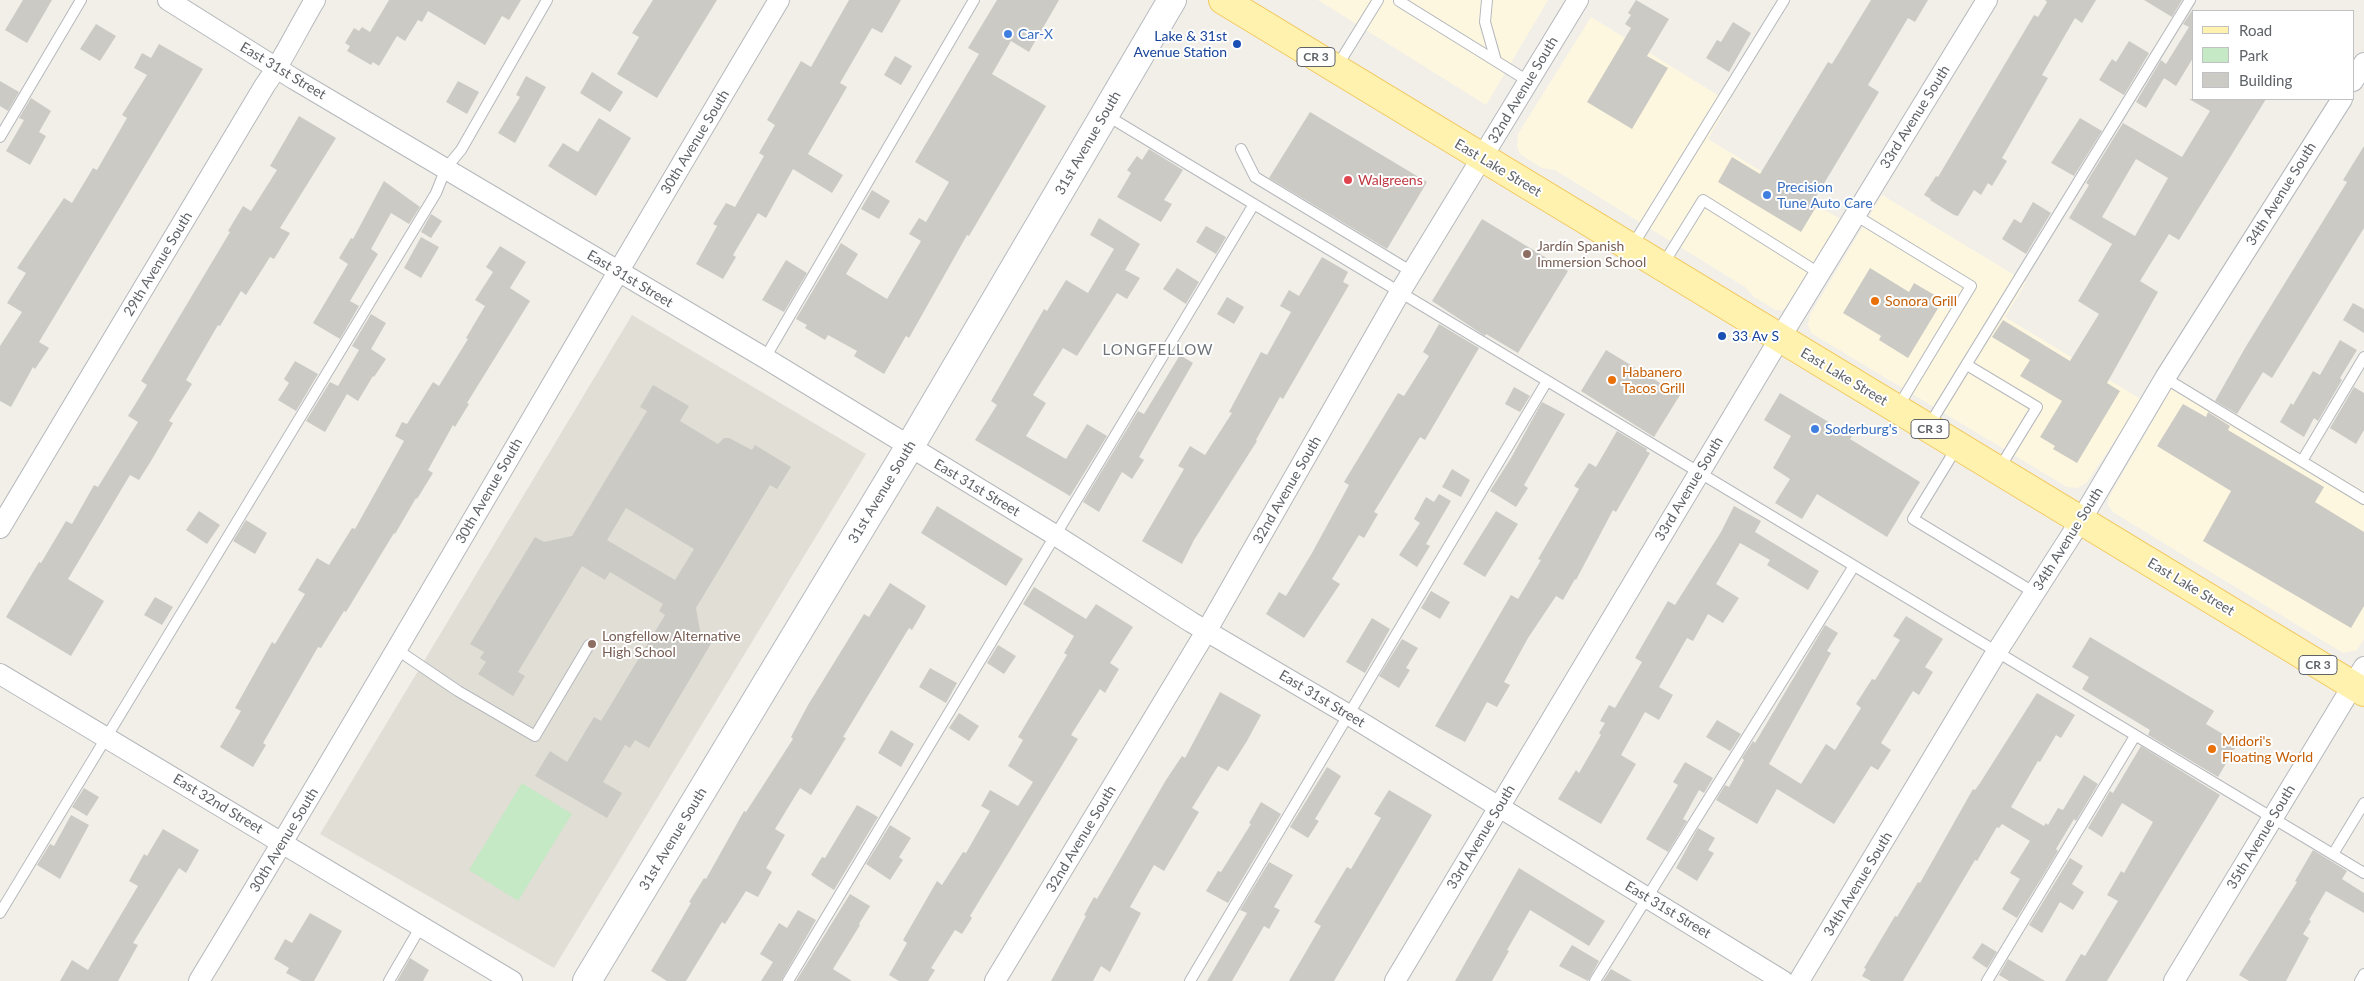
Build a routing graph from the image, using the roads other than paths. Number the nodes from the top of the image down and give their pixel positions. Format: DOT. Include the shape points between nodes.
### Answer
graph roads {
  1 [pos="81,0"];
  2 [pos="168,0"];
  3 [pos="315,0"];
  4 [pos="547,0"];
  5 [pos="779,0"];
  6 [pos="974,0"];
  7 [pos="1172,0"];
  8 [pos="1223,0"];
  9 [pos="1378,0"];
  10 [pos="1487,0"];
  11 [pos="1578,0"];
  12 [pos="1784,0"];
  13 [pos="1987,0"];
  14 [pos="2190,0"];
  15 [pos="1399,2"];
  16 [pos="1496,61"];
  17 [pos="2364,63"];
  18 [pos="277,68"];
  19 [pos="1336,69"];
  20 [pos="2354,79"];
  21 [pos="1528,81"];
  22 [pos="2341,100"];
  23 [pos="1106,115"];
  24 [pos="0,137"];
  25 [pos="1241,149"];
  26 [pos="1481,158"];
  27 [pos="446,168"];
  28 [pos="1254,204"];
  29 [pos="1855,215"];
  30 [pos="1631,248"];
  31 [pos="1662,267"];
  32 [pos="617,272"];
  33 [pos="1412,272"];
  34 [pos="1820,273"];
  35 [pos="1400,292"];
  36 [pos="1780,338"];
  37 [pos="2364,357"];
  38 [pos="765,358"];
  39 [pos="1966,365"];
  40 [pos="2165,378"];
  41 [pos="1547,381"];
  42 [pos="1896,409"];
  43 [pos="1928,428"];
  44 [pos="910,446"];
  45 [pos="1958,446"];
  46 [pos="2302,461"];
  47 [pos="1998,471"];
  48 [pos="1699,473"];
  49 [pos="2364,499"];
  50 [pos="2081,520"];
  51 [pos="0,528"];
  52 [pos="1055,535"];
  53 [pos="1854,566"];
  54 [pos="2035,593"];
  55 [pos="1207,630"];
  56 [pos="589,645"];
  57 [pos="396,649"];
  58 [pos="1996,653"];
  59 [pos="0,674"];
  60 [pos="2360,682"];
  61 [pos="1349,715"];
  62 [pos="2135,736"];
  63 [pos="106,737"];
  64 [pos="2364,803"];
  65 [pos="1499,806"];
  66 [pos="2273,817"];
  67 [pos="283,843"];
  68 [pos="2332,854"];
  69 [pos="2364,873"];
  70 [pos="1645,897"];
  71 [pos="0,913"];
  72 [pos="421,926"];
  73 [pos="2364,974"];
  74 [pos="199,981"];
  75 [pos="389,981"];
  76 [pos="512,981"];
  77 [pos="588,981"];
  78 [pos="788,981"];
  79 [pos="995,981"];
  80 [pos="1190,981"];
  81 [pos="1395,981"];
  82 [pos="1594,981"];
  83 [pos="1783,981"];
  84 [pos="1799,981"];
  85 [pos="1987,981"];
  86 [pos="2174,981"];
  87 [pos="2360,981"];
  1 -- 24 [label="lane"];
  2 -- 18 [label="street, East 31st Street"];
  3 -- 18 [label="street, 29th Avenue South"];
  4 -- 27 [label="lane" via="460,150"];
  5 -- 32 [label="street, 30th Avenue South"];
  6 -- 38 [label="lane"];
  7 -- 23 [label="street, 31st Avenue South"];
  8 -- 19 [label="main road, East Lake Street / CR 3"];
  9 -- 19 [label="lane"];
  10 -- 16 [label="lane" via="1485,22"];
  11 -- 21 [label="street, 32nd Avenue South"];
  12 -- 30 [label="lane"];
  13 -- 29 [label="street, 33rd Avenue South"];
  14 -- 39 [label="lane"];
  15 -- 16 [label="lane"];
  16 -- 21 [label="lane"];
  17 -- 20 [label="street"];
  18 -- 27 [label="street, East 31st Street"];
  18 -- 51 [label="street, 29th Avenue South"];
  19 -- 26 [label="main road, East Lake Street / CR 3"];
  21 -- 26 [label="street, 32nd Avenue South"];
  22 -- 40 [label="street, 34th Avenue South"];
  23 -- 28 [label="lane"];
  23 -- 44 [label="street, 31st Avenue South"];
  25 -- 33 [label="lane" via="1255,177"];
  26 -- 30 [label="main road, East Lake Street / CR 3"];
  26 -- 33 [label="street, 32nd Avenue South"];
  27 -- 32 [label="street, East 31st Street"];
  27 -- 63 [label="lane" via="436,193"];
  28 -- 35 [label="lane"];
  28 -- 52 [label="lane"];
  29 -- 34 [label="street, 33rd Avenue South"];
  29 -- 42 [label="lane" via="1970,286"];
  30 -- 31 [label="main road, East Lake Street / CR 3"];
  31 -- 34 [label="lane" via="1703,200"];
  31 -- 36 [label="main road, East Lake Street / CR 3"];
  32 -- 38 [label="street, East 31st Street"];
  32 -- 57 [label="street, 30th Avenue South"];
  33 -- 35 [label="street, 32nd Avenue South"];
  34 -- 36 [label="street, 33rd Avenue South"];
  35 -- 41 [label="lane"];
  35 -- 55 [label="street, 32nd Avenue South"];
  36 -- 42 [label="main road, East Lake Street / CR 3"];
  36 -- 48 [label="street, 33rd Avenue South"];
  37 -- 46 [label="lane"];
  38 -- 44 [label="street, East 31st Street"];
  39 -- 43 [label="lane"];
  39 -- 47 [label="lane" via="2037,407"];
  40 -- 46 [label="lane"];
  40 -- 50 [label="street, 34th Avenue South"];
  41 -- 48 [label="lane"];
  41 -- 61 [label="lane"];
  42 -- 43 [label="main road, East Lake Street / CR 3"];
  43 -- 45 [label="main road, East Lake Street / CR 3"];
  44 -- 52 [label="street, East 31st Street"];
  44 -- 77 [label="street, 31st Avenue South"];
  45 -- 47 [label="main road, East Lake Street / CR 3"];
  45 -- 54 [label="lane" via="1914,519"];
  46 -- 49 [label="lane"];
  47 -- 50 [label="main road, East Lake Street / CR 3"];
  48 -- 53 [label="lane"];
  48 -- 65 [label="street, 33rd Avenue South"];
  50 -- 54 [label="street, 34th Avenue South"];
  50 -- 60 [label="main road, East Lake Street / CR 3"];
  52 -- 55 [label="street, East 31st Street"];
  52 -- 78 [label="lane"];
  53 -- 58 [label="lane"];
  53 -- 70 [label="lane"];
  54 -- 58 [label="street, 34th Avenue South"];
  55 -- 61 [label="street, East 31st Street"];
  55 -- 79 [label="street, 32nd Avenue South"];
  56 -- 57 [label="lane" via="535,736 458,691"];
  57 -- 67 [label="street, 30th Avenue South"];
  58 -- 62 [label="lane"];
  58 -- 84 [label="street, 34th Avenue South"];
  59 -- 63 [label="street, East 32nd Street"];
  60 -- 66 [label="street, 35th Avenue South"];
  61 -- 65 [label="street, East 31st Street"];
  61 -- 80 [label="lane"];
  62 -- 66 [label="lane"];
  62 -- 85 [label="lane"];
  63 -- 67 [label="street, East 32nd Street"];
  63 -- 71 [label="lane"];
  64 -- 68 [label="lane"];
  65 -- 70 [label="street, East 31st Street"];
  65 -- 81 [label="street, 33rd Avenue South"];
  66 -- 68 [label="lane"];
  66 -- 86 [label="street, 35th Avenue South"];
  67 -- 72 [label="street, East 32nd Street"];
  67 -- 74 [label="street, 30th Avenue South"];
  68 -- 69 [label="lane"];
  70 -- 82 [label="lane"];
  70 -- 83 [label="street, East 31st Street"];
  72 -- 75 [label="lane"];
  72 -- 76 [label="street, East 32nd Street"];
  73 -- 87 [label="lane"];
}
